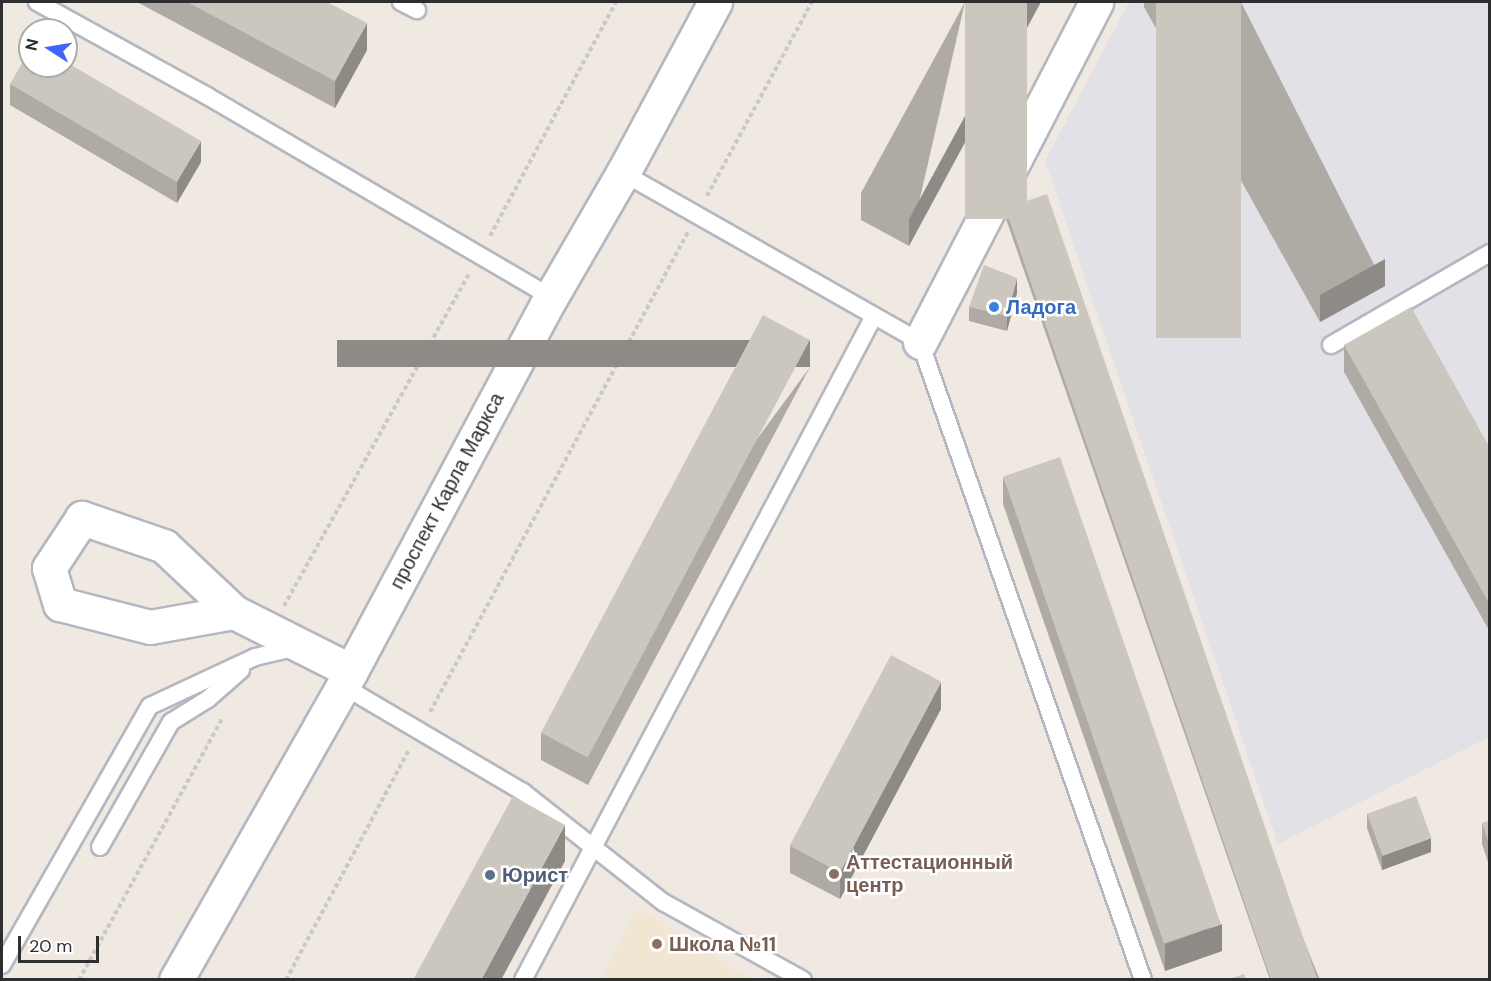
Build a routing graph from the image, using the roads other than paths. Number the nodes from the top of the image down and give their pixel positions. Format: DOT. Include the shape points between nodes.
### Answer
graph roads {
  1 [pos="37,2"];
  2 [pos="401,2"];
  3 [pos="715,2"];
  4 [pos="1096,2"];
  5 [pos="417,10"];
  6 [pos="623,173"];
  7 [pos="1490,253"];
  8 [pos="551,297"];
  9 [pos="874,316"];
  10 [pos="920,342"];
  11 [pos="1330,345"];
  12 [pos="234,612"];
  13 [pos="263,644"];
  14 [pos="347,678"];
  15 [pos="523,792"];
  16 [pos="511,813"];
  17 [pos="100,847"];
  18 [pos="593,847"];
  19 [pos="2,965"];
  20 [pos="176,980"];
  21 [pos="523,980"];
  22 [pos="803,980"];
  23 [pos="1143,980"];
  1 -- 8 [label="lane" via="207,96"];
  2 -- 5 [label="lane"];
  3 -- 6 [label="main road, проспект Карла Маркса"];
  4 -- 10 [label="main road"];
  6 -- 8 [label="main road, проспект Карла Маркса"];
  6 -- 9 [label="lane"];
  7 -- 11 [label="lane"];
  8 -- 14 [label="main road, проспект Карла Маркса"];
  9 -- 10 [label="lane"];
  9 -- 18 [label="lane"];
  10 -- 23 [label="lane"];
  12 -- 12 [label="main road" via="150,627 60,604 49,568 82,518 164,546"];
  12 -- 13 [label="main road"];
  13 -- 14 [label="main road" via="301,646"];
  13 -- 17 [label="lane" via="208,699 171,722"];
  13 -- 19 [label="lane" via="150,706"];
  14 -- 15 [label="lane" via="420,731"];
  14 -- 20 [label="main road, проспект Карла Маркса"];
  15 -- 16 [label="lane"];
  15 -- 18 [label="lane"];
  18 -- 21 [label="lane"];
  18 -- 22 [label="lane" via="663,902"];
}
